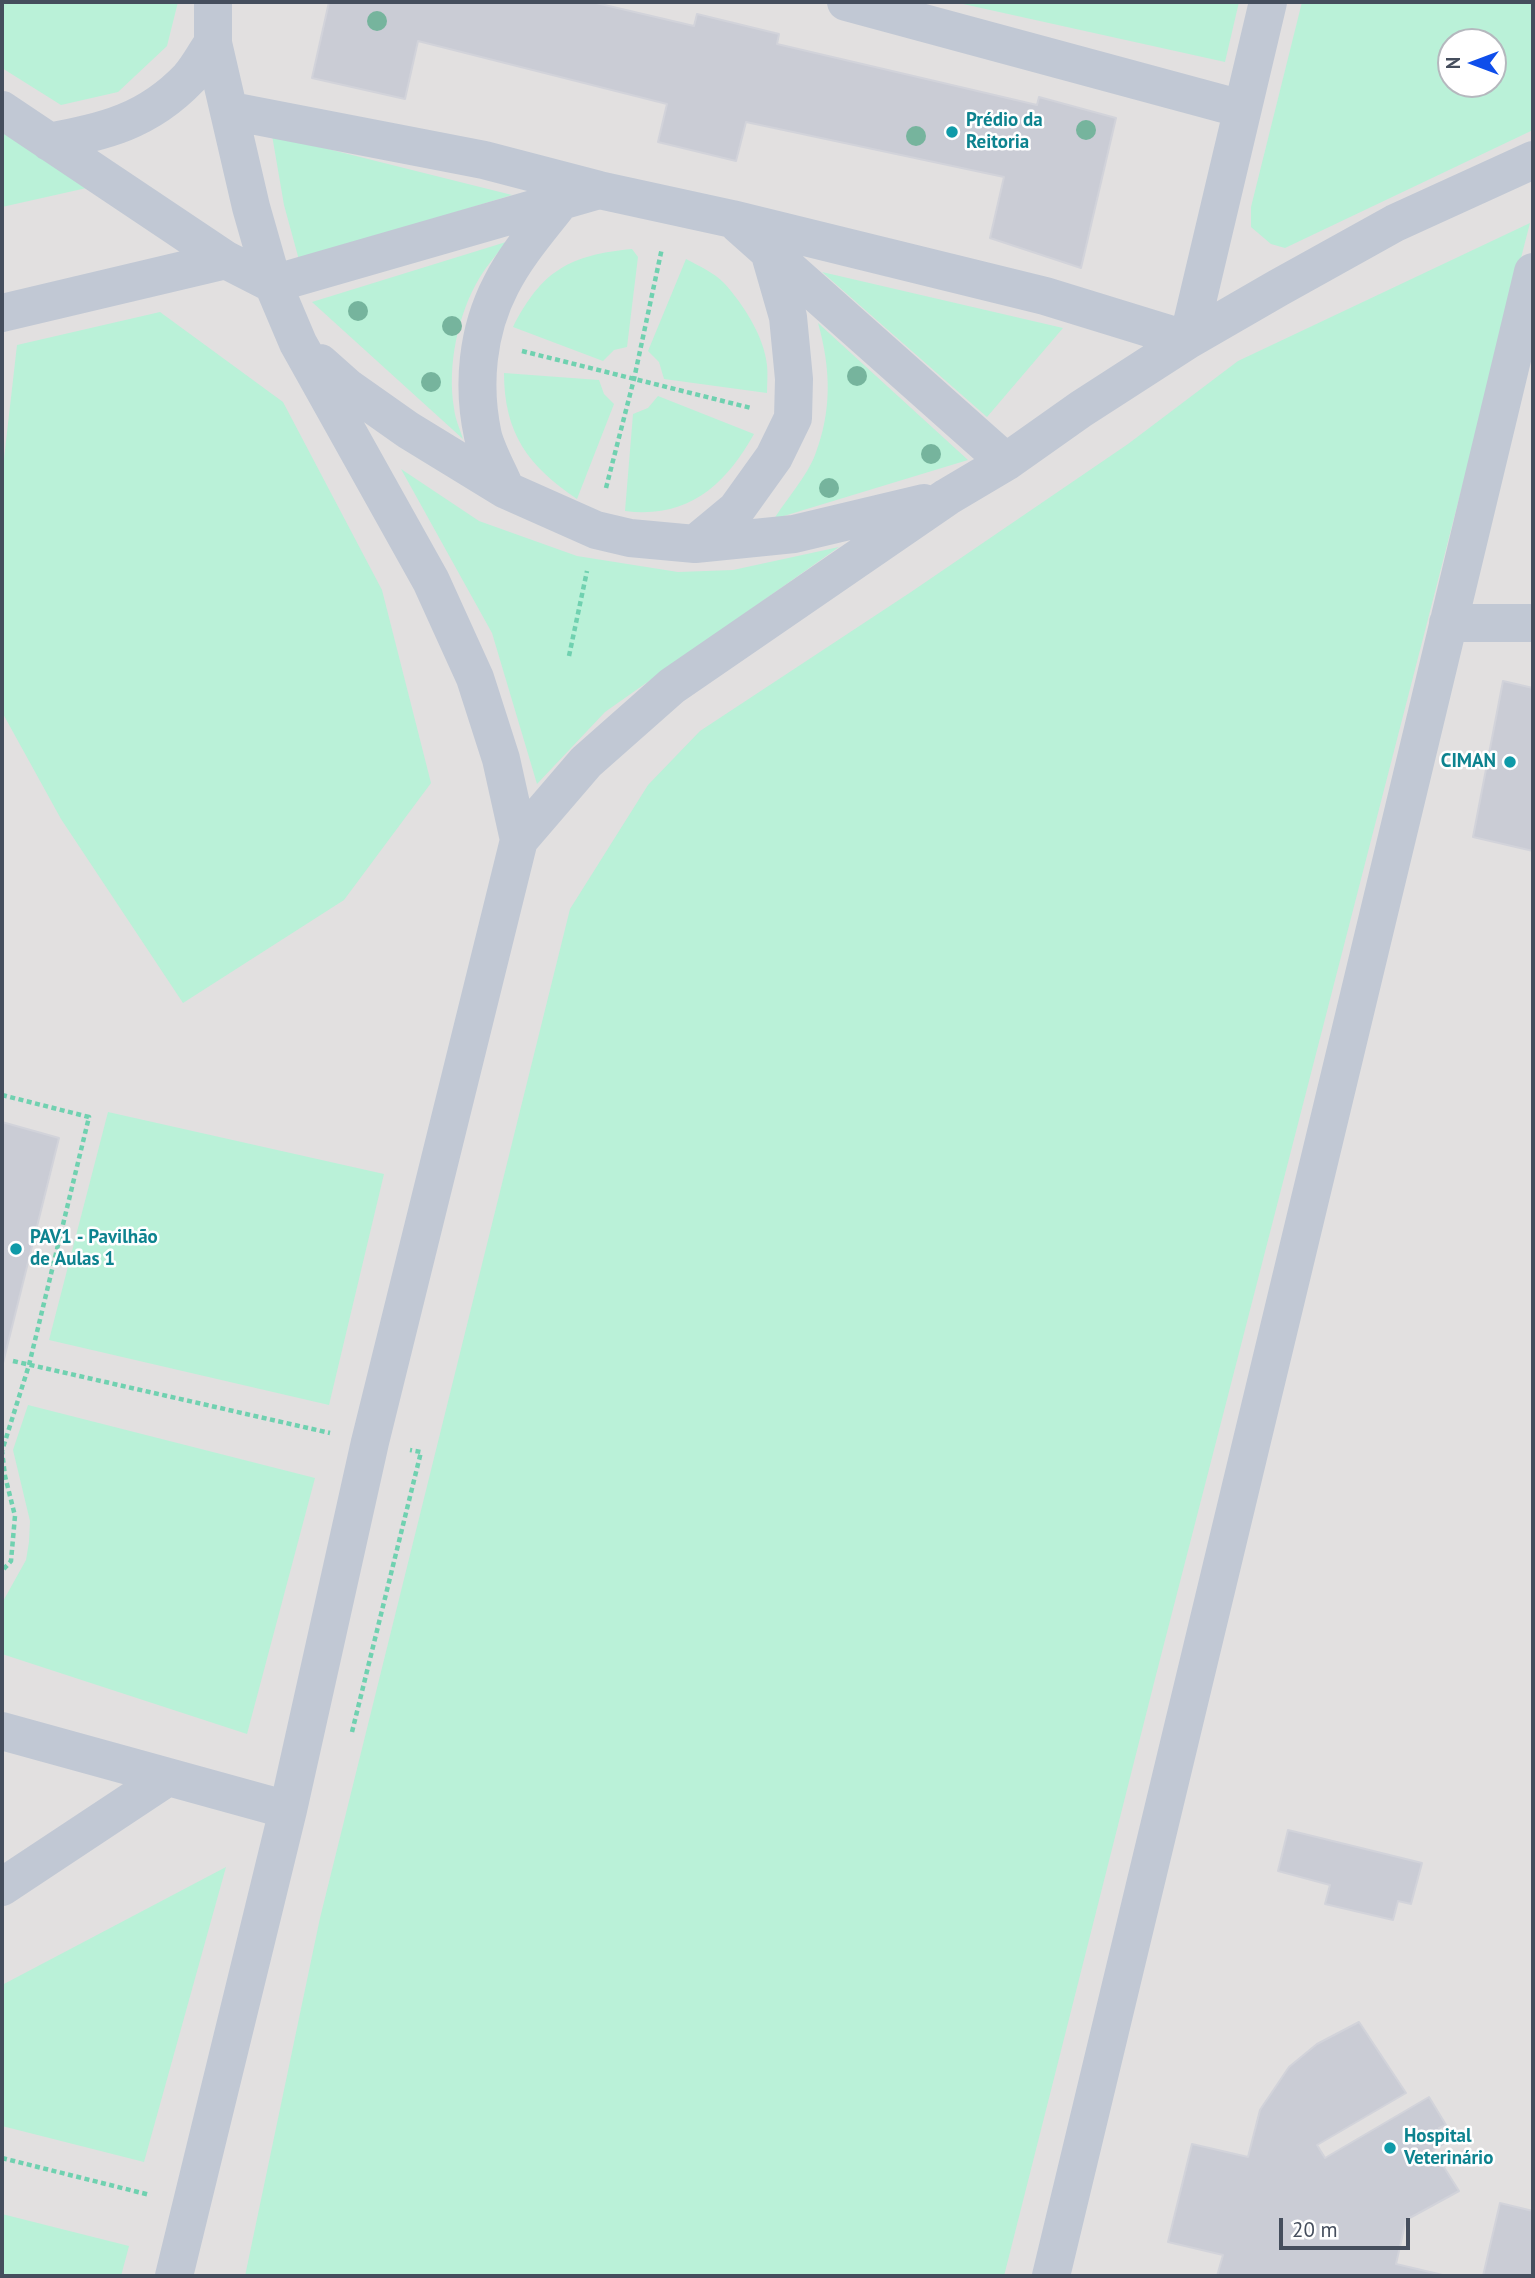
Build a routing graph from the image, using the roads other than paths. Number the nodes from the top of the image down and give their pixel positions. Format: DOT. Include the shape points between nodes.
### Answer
graph roads {
  1 [pos="213,2"];
  2 [pos="846,2"];
  3 [pos="1268,2"];
  4 [pos="213,43"];
  5 [pos="1242,109"];
  6 [pos="2,110"];
  7 [pos="231,111"];
  8 [pos="49,142"];
  9 [pos="1533,160"];
  10 [pos="599,190"];
  11 [pos="559,202"];
  12 [pos="732,219"];
  13 [pos="769,251"];
  14 [pos="226,260"];
  15 [pos="1533,272"];
  16 [pos="273,284"];
  17 [pos="2,313"];
  18 [pos="1188,340"];
  19 [pos="298,343"];
  20 [pos="1006,461"];
  21 [pos="506,490"];
  22 [pos="947,497"];
  23 [pos="695,544"];
  24 [pos="1448,623"];
  25 [pos="1533,623"];
  26 [pos="519,840"];
  27 [pos="5,1735"];
  28 [pos="168,1777"];
  29 [pos="288,1810"];
  30 [pos="2,1887"];
  31 [pos="174,2276"];
  32 [pos="1051,2276"];
  1 -- 4 [label="lane"];
  2 -- 5 [label="lane"];
  3 -- 5 [label="lane"];
  4 -- 7 [label="lane"];
  4 -- 8 [label="lane" via="189,78 131,122"];
  5 -- 18 [label="lane"];
  6 -- 8 [label="lane"];
  7 -- 10 [label="lane" via="484,160"];
  7 -- 16 [label="lane"];
  8 -- 14 [label="lane"];
  9 -- 18 [label="lane" via="1395,223"];
  10 -- 11 [label="lane"];
  10 -- 12 [label="lane"];
  11 -- 16 [label="lane"];
  11 -- 21 [label="lane" via="500,285 481,341 477,387 484,438"];
  12 -- 13 [label="lane"];
  12 -- 18 [label="lane" via="1045,296"];
  13 -- 20 [label="lane"];
  13 -- 23 [label="lane" via="788,317 793,418 774,457 736,510"];
  14 -- 16 [label="lane"];
  14 -- 17 [label="lane"];
  15 -- 24 [label="lane"];
  16 -- 19 [label="lane"];
  18 -- 20 [label="lane"];
  19 -- 21 [label="lane" via="347,387"];
  19 -- 26 [label="lane" via="431,581 475,678 501,758"];
  20 -- 22 [label="lane"];
  21 -- 23 [label="lane" via="596,530"];
  22 -- 23 [label="lane" via="794,534"];
  22 -- 26 [label="lane" via="673,686 586,762"];
  24 -- 25 [label="lane"];
  24 -- 32 [label="lane"];
  26 -- 29 [label="lane" via="370,1442"];
  27 -- 28 [label="lane"];
  28 -- 29 [label="lane"];
  28 -- 30 [label="lane"];
  29 -- 31 [label="lane"];
}
